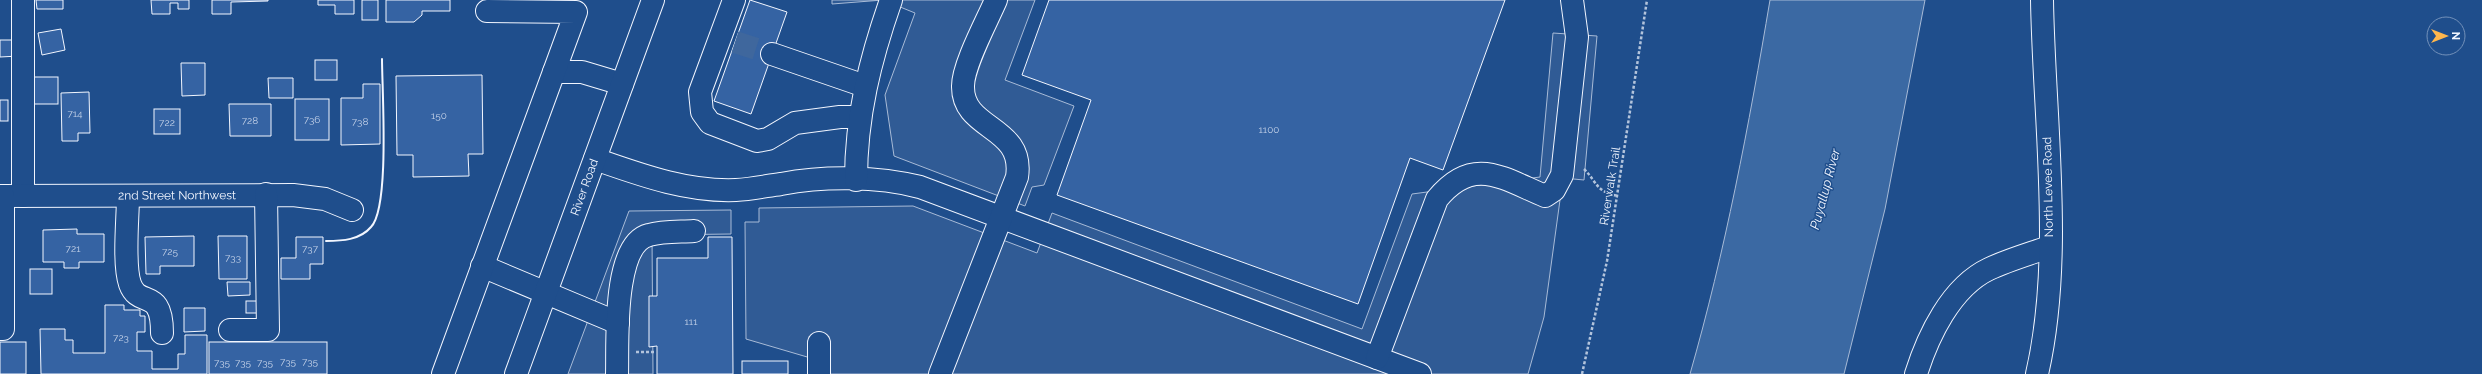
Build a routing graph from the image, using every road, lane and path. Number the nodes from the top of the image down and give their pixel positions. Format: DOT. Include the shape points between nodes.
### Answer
graph roads {
  1 [pos="23,0"];
  2 [pos="653,0"];
  3 [pos="734,0"];
  4 [pos="891,0"];
  5 [pos="996,0"];
  6 [pos="1572,0"];
  7 [pos="1647,0"];
  8 [pos="2042,0"];
  9 [pos="487,11"];
  10 [pos="772,54"];
  11 [pos="554,72"];
  12 [pos="622,84"];
  13 [pos="865,86"];
  14 [pos="859,117"];
  15 [pos="1564,157"];
  16 [pos="595,159"];
  17 [pos="856,180"];
  18 [pos="266,194"];
  19 [pos="9,196"];
  20 [pos="128,196"];
  21 [pos="1618,196"];
  22 [pos="352,210"];
  23 [pos="1002,218"];
  24 [pos="694,231"];
  25 [pos="2049,247"];
  26 [pos="482,266"];
  27 [pos="546,293"];
  28 [pos="618,323"];
  29 [pos="0,329"];
  30 [pos="230,330"];
  31 [pos="162,333"];
  32 [pos="819,343"];
  33 [pos="1377,358"];
  34 [pos="443,374"];
  35 [pos="516,374"];
  36 [pos="617,374"];
  37 [pos="819,374"];
  38 [pos="940,374"];
  39 [pos="1420,374"];
  40 [pos="1582,374"];
  41 [pos="1916,374"];
  42 [pos="2037,374"];
  1 -- 19 [label="street"];
  2 -- 12 [label="street, River Road"];
  3 -- 14 [label="street" via="728,39 700,98 705,117 714,125 757,141 795,123"];
  4 -- 13 [label="street"];
  5 -- 23 [label="street" via="965,74 963,89 964,102 970,111 1007,140 1016,155 1017,177"];
  6 -- 15 [label="street" via="1577,37"];
  7 -- 21 [label="path, Riverwalk Trail"];
  8 -- 25 [label="street, North Levee Road"];
  9 -- 11 [label="street" via="576,12"];
  10 -- 13 [label="street"];
  11 -- 12 [label="street" via="582,72"];
  11 -- 26 [label="street"];
  12 -- 16 [label="street, River Road"];
  13 -- 14 [label="street"];
  14 -- 17 [label="street"];
  15 -- 21 [label="path" via="1586,171 1603,193"];
  15 -- 33 [label="street" via="1562,175 1554,190 1545,196 1485,172 1460,178 1446,189 1437,200"];
  16 -- 17 [label="street" via="682,186 711,189 735,190 796,182"];
  16 -- 27 [label="street, River Road"];
  17 -- 23 [label="street" via="899,182 920,187"];
  18 -- 20 [label="street, 2nd Street Northwest"];
  18 -- 22 [label="street, 2nd Street Northwest" via="313,196 336,202"];
  18 -- 30 [label="street" via="268,330"];
  19 -- 20 [label="street, 2nd Street Northwest"];
  19 -- 29 [label="street" via="3,329"];
  20 -- 31 [label="street" via="128,277 134,291 154,303 161,311"];
  21 -- 40 [label="path, Riverwalk Trail" via="1607,261"];
  23 -- 33 [label="street"];
  23 -- 38 [label="street"];
  24 -- 28 [label="street" via="647,235 636,244 620,283"];
  25 -- 41 [label="street" via="1988,269 1974,278 1938,322"];
  25 -- 42 [label="street, North Levee Road" via="2048,312"];
  26 -- 27 [label="street"];
  26 -- 34 [label="street"];
  27 -- 28 [label="street"];
  27 -- 35 [label="street, River Road"];
  28 -- 36 [label="street"];
  32 -- 37 [label="street"];
  33 -- 39 [label="street"];
}
